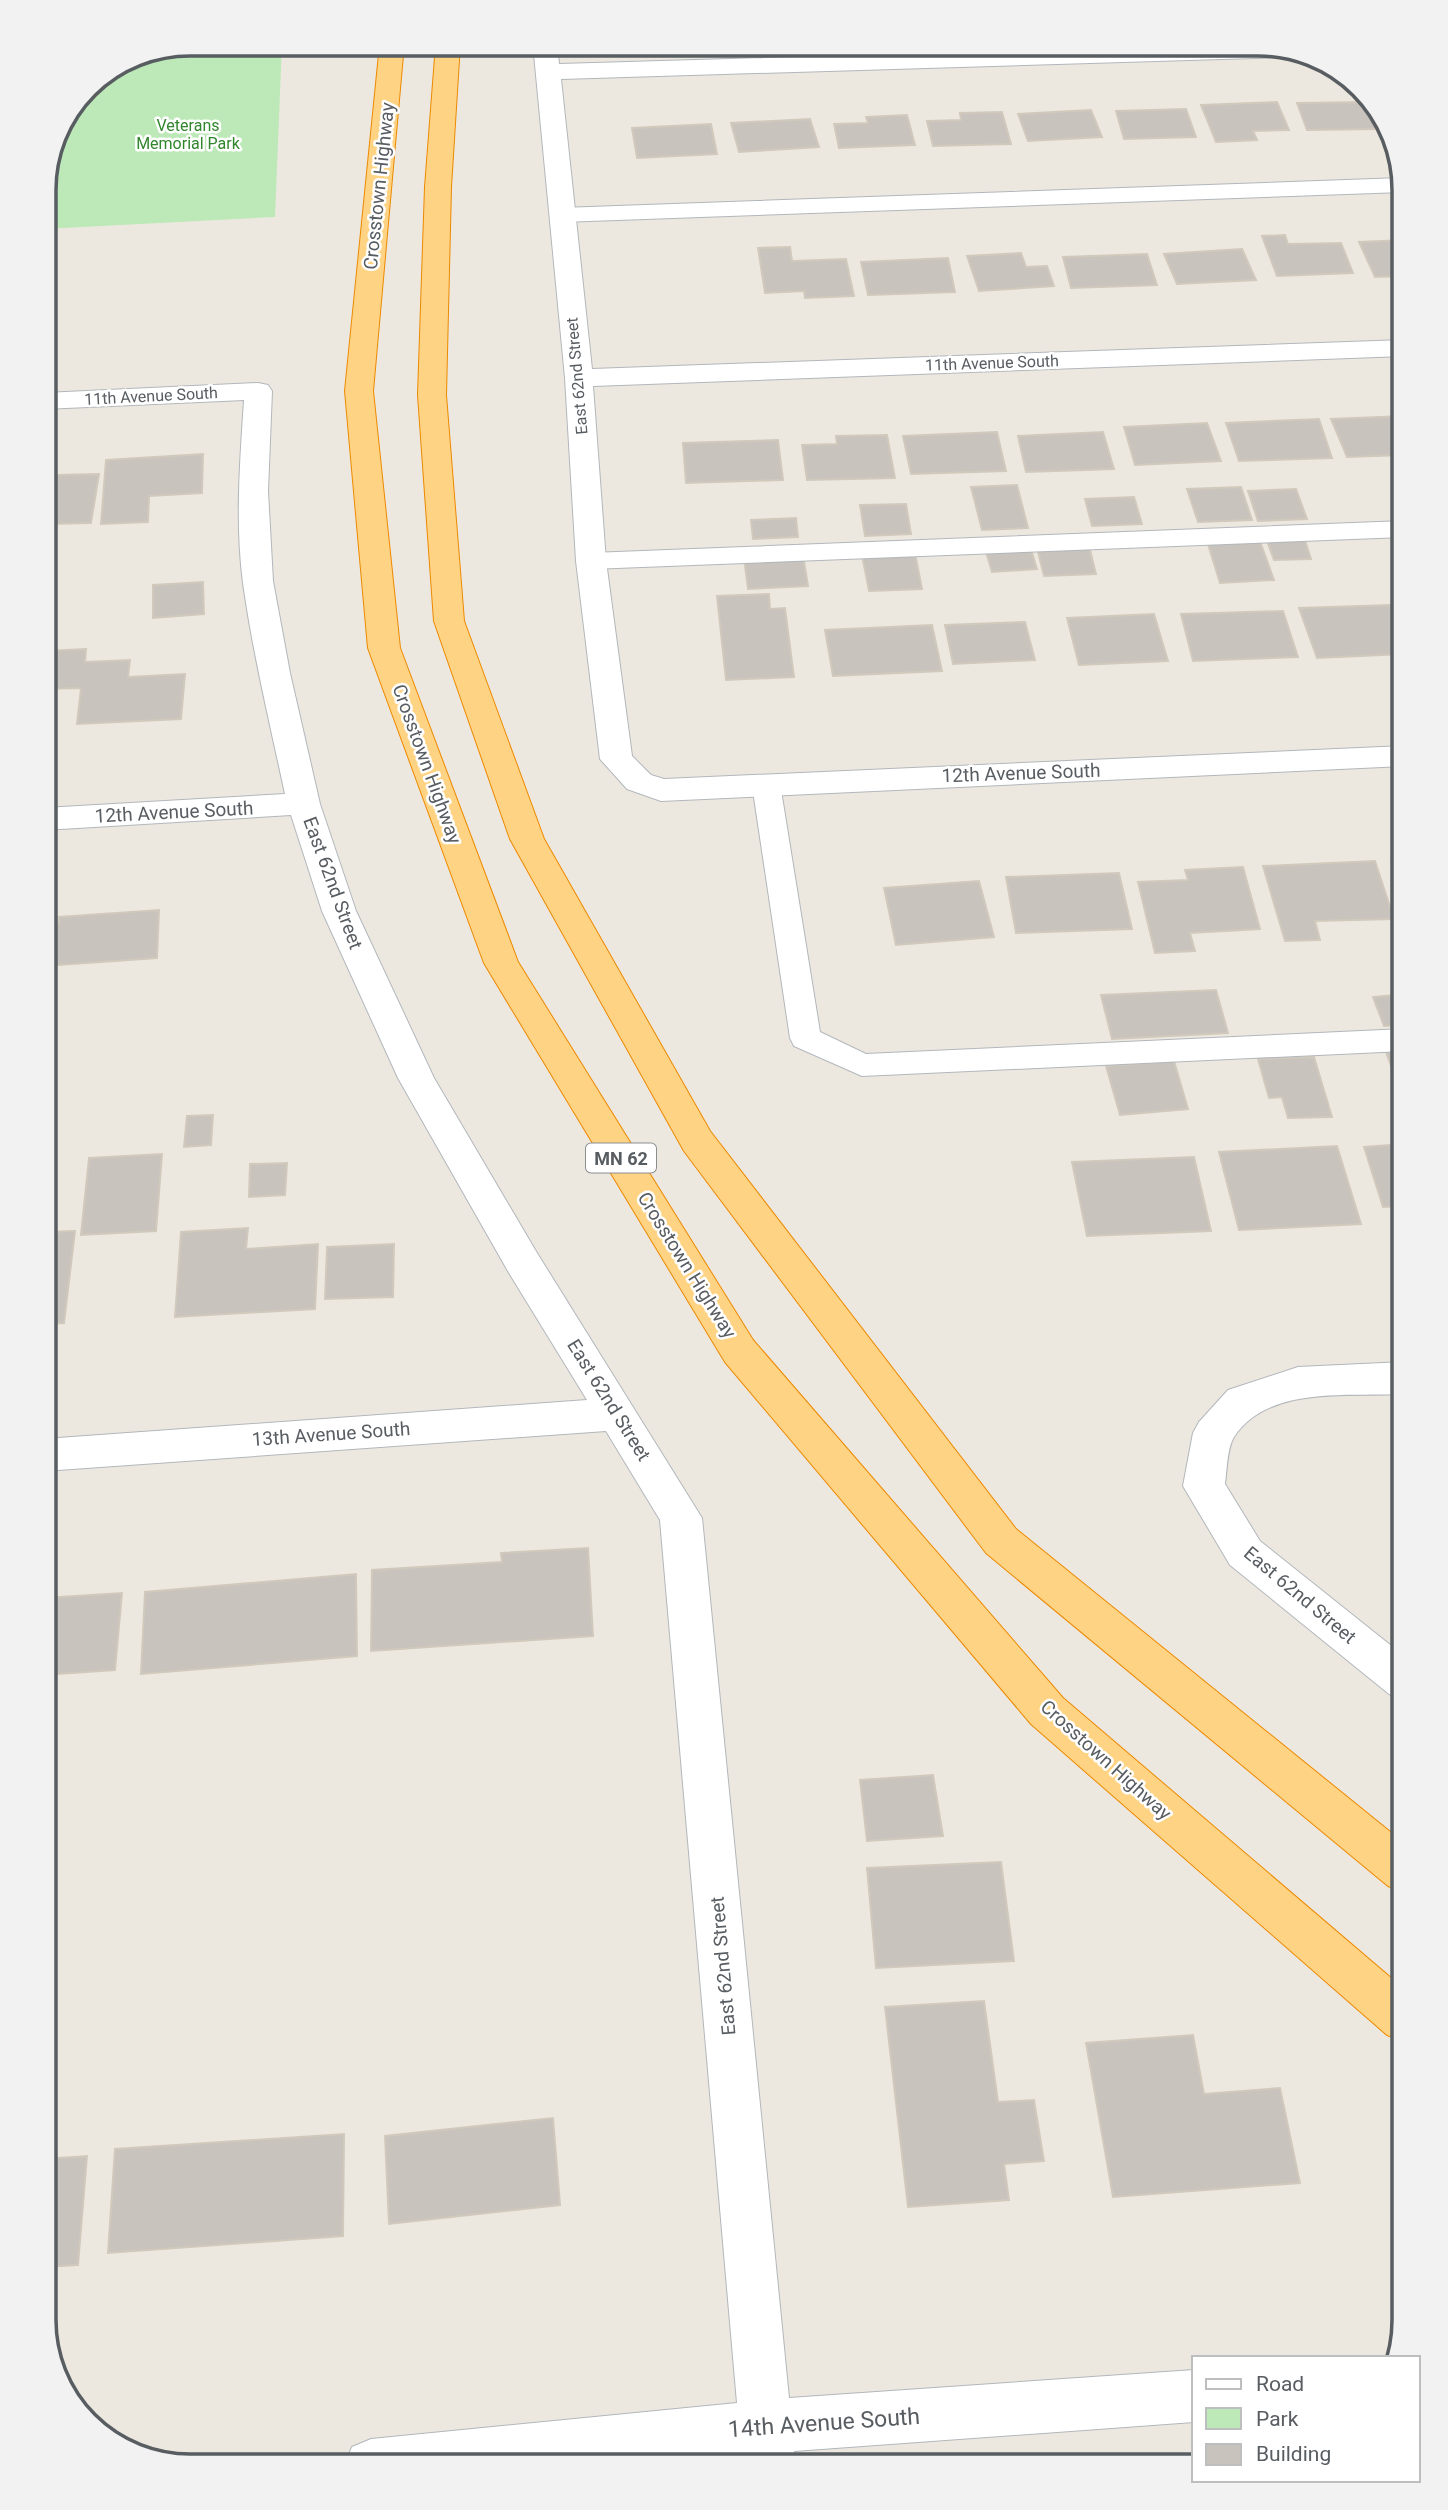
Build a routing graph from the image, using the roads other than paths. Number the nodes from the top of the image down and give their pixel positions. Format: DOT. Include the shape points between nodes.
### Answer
graph roads {
  1 [pos="391,56"];
  2 [pos="448,56"];
  3 [pos="546,56"];
  4 [pos="1084,56"];
  5 [pos="547,72"];
  6 [pos="1392,185"];
  7 [pos="561,215"];
  8 [pos="1392,348"];
  9 [pos="579,378"];
  10 [pos="258,391"];
  11 [pos="56,400"];
  12 [pos="1392,529"];
  13 [pos="591,561"];
  14 [pos="1392,757"];
  15 [pos="639,782"];
  16 [pos="766,784"];
  17 [pos="304,804"];
  18 [pos="56,818"];
  19 [pos="1392,1041"];
  20 [pos="1392,1379"];
  21 [pos="618,1414"];
  22 [pos="56,1454"];
  23 [pos="1392,1671"];
  24 [pos="1392,1861"];
  25 [pos="1392,2009"];
  26 [pos="1192,2396"];
  27 [pos="768,2446"];
  28 [pos="609,2454"];
  1 -- 25 [label="highway, Crosstown Highway / MN 62" via="359,391 384,648 501,963 732,1339 758,1372 1047,1711"];
  2 -- 24 [label="highway" via="438,187 432,395 449,621 527,839 697,1141 1001,1541"];
  3 -- 5 [label="street, East 62nd Street"];
  4 -- 5 [label="street"];
  5 -- 7 [label="street, East 62nd Street"];
  6 -- 7 [label="lane"];
  7 -- 9 [label="street, East 62nd Street"];
  8 -- 9 [label="street, 11th Avenue South"];
  9 -- 13 [label="street, East 62nd Street"];
  10 -- 11 [label="street, 11th Avenue South"];
  10 -- 17 [label="street, East 62nd Street" via="253,491 258,581"];
  12 -- 13 [label="lane"];
  13 -- 15 [label="street, East 62nd Street" via="616,759"];
  14 -- 16 [label="street, 12th Avenue South"];
  15 -- 16 [label="street, 12th Avenue South" via="662,790"];
  16 -- 19 [label="lane" via="804,1038 862,1065"];
  17 -- 18 [label="street, 12th Avenue South"];
  17 -- 21 [label="street, East 62nd Street" via="339,911 416,1078 523,1263"];
  20 -- 23 [label="street, East 62nd Street" via="1298,1383 1242,1401 1213,1433 1204,1486 1245,1553"];
  21 -- 22 [label="street, 13th Avenue South"];
  21 -- 27 [label="street, East 62nd Street" via="681,1518"];
  26 -- 27 [label="street, 14th Avenue South"];
  27 -- 28 [label="street, 14th Avenue South"];
}
